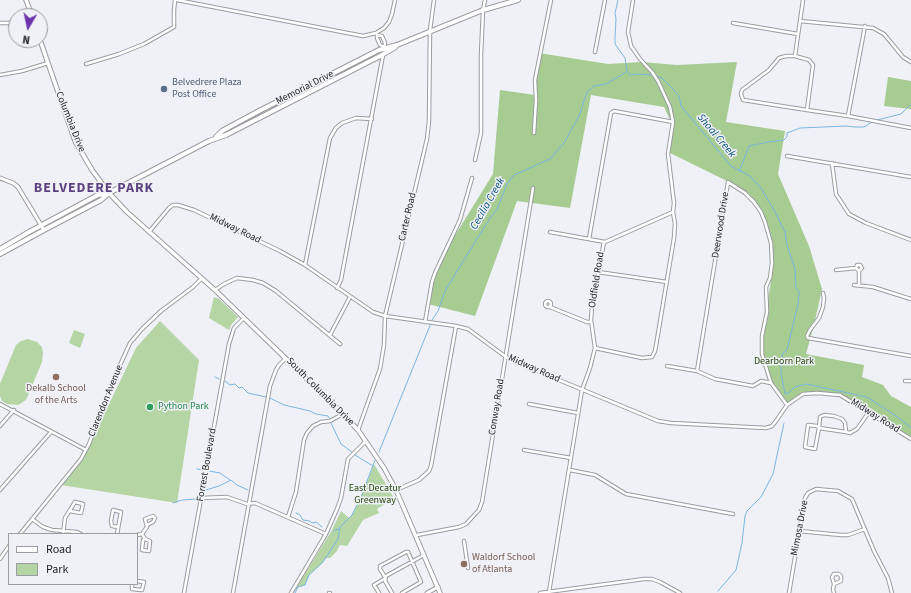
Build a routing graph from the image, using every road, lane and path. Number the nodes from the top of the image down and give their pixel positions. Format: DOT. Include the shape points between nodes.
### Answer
graph roads {
  1 [pos="176,0"];
  2 [pos="395,0"];
  3 [pos="434,0"];
  4 [pos="484,0"];
  5 [pos="518,0"];
  6 [pos="551,0"];
  7 [pos="605,0"];
  8 [pos="633,0"];
  9 [pos="803,0"];
  10 [pos="483,10"];
  11 [pos="800,21"];
  12 [pos="732,23"];
  13 [pos="865,26"];
  14 [pos="430,30"];
  15 [pos="377,34"];
  16 [pos="798,34"];
  17 [pos="397,45"];
  18 [pos="384,47"];
  19 [pos="43,48"];
  20 [pos="595,52"];
  21 [pos="383,54"];
  22 [pos="795,56"];
  23 [pos="911,62"];
  24 [pos="48,63"];
  25 [pos="86,64"];
  26 [pos="0,75"];
  27 [pos="807,110"];
  28 [pos="848,116"];
  29 [pos="372,119"];
  30 [pos="673,122"];
  31 [pos="911,128"];
  32 [pos="534,133"];
  33 [pos="216,138"];
  34 [pos="787,156"];
  35 [pos="475,160"];
  36 [pos="832,163"];
  37 [pos="911,177"];
  38 [pos="0,178"];
  39 [pos="472,178"];
  40 [pos="533,188"];
  41 [pos="109,193"];
  42 [pos="673,212"];
  43 [pos="41,225"];
  44 [pos="44,230"];
  45 [pos="149,232"];
  46 [pos="550,232"];
  47 [pos="589,239"];
  48 [pos="911,240"];
  49 [pos="604,242"];
  50 [pos="0,249"];
  51 [pos="0,254"];
  52 [pos="305,265"];
  53 [pos="856,268"];
  54 [pos="836,270"];
  55 [pos="859,271"];
  56 [pos="598,272"];
  57 [pos="202,278"];
  58 [pos="667,282"];
  59 [pos="854,285"];
  60 [pos="859,285"];
  61 [pos="337,288"];
  62 [pos="215,290"];
  63 [pos="823,293"];
  64 [pos="350,298"];
  65 [pos="911,299"];
  66 [pos="550,307"];
  67 [pos="385,316"];
  68 [pos="244,318"];
  69 [pos="425,322"];
  70 [pos="591,322"];
  71 [pos="456,326"];
  72 [pos="330,335"];
  73 [pos="340,344"];
  74 [pos="595,348"];
  75 [pos="911,356"];
  76 [pos="506,357"];
  77 [pos="286,358"];
  78 [pos="667,366"];
  79 [pos="696,371"];
  80 [pos="905,381"];
  81 [pos="911,381"];
  82 [pos="771,383"];
  83 [pos="582,390"];
  84 [pos="0,404"];
  85 [pos="529,404"];
  86 [pos="787,405"];
  87 [pos="14,410"];
  88 [pos="868,412"];
  89 [pos="578,413"];
  90 [pos="343,414"];
  91 [pos="0,426"];
  92 [pos="819,428"];
  93 [pos="358,430"];
  94 [pos="51,432"];
  95 [pos="846,432"];
  96 [pos="911,439"];
  97 [pos="366,441"];
  98 [pos="86,450"];
  99 [pos="524,450"];
  100 [pos="571,458"];
  101 [pos="570,470"];
  102 [pos="0,490"];
  103 [pos="396,490"];
  104 [pos="201,498"];
  105 [pos="250,503"];
  106 [pos="70,511"];
  107 [pos="732,514"];
  108 [pos="288,517"];
  109 [pos="32,519"];
  110 [pos="147,525"];
  111 [pos="118,528"];
  112 [pos="865,529"];
  113 [pos="63,530"];
  114 [pos="799,531"];
  115 [pos="21,533"];
  116 [pos="79,533"];
  117 [pos="117,533"];
  118 [pos="142,534"];
  119 [pos="326,534"];
  120 [pos="138,535"];
  121 [pos="417,535"];
  122 [pos="145,539"];
  123 [pos="464,541"];
  124 [pos="8,547"];
  125 [pos="425,555"];
  126 [pos="0,559"];
  127 [pos="413,561"];
  128 [pos="468,568"];
  129 [pos="385,578"];
  130 [pos="138,581"];
  131 [pos="834,584"];
  132 [pos="132,585"];
  133 [pos="438,587"];
  134 [pos="549,592"];
  135 [pos="184,593"];
  136 [pos="233,593"];
  137 [pos="291,593"];
  138 [pos="378,593"];
  139 [pos="392,593"];
  140 [pos="402,593"];
  141 [pos="427,593"];
  142 [pos="440,593"];
  143 [pos="540,593"];
  144 [pos="680,593"];
  145 [pos="789,593"];
  146 [pos="834,593"];
  147 [pos="892,593"];
  1 -- 15 [label="street" via="359,35"];
  1 -- 25 [label="street" via="174,27 144,44"];
  2 -- 15 [label="street" via="389,22"];
  3 -- 14 [label="street, Carter Road"];
  4 -- 10 [label="street"];
  5 -- 10 [label="main road, Memorial Drive"];
  6 -- 32 [label="street" via="535,80"];
  7 -- 20 [label="street"];
  8 -- 30 [label="street" via="629,40 634,52 654,74 670,107"];
  9 -- 11 [label="street"];
  10 -- 14 [label="main road, Memorial Drive"];
  10 -- 35 [label="street" via="481,133"];
  11 -- 13 [label="street"];
  11 -- 16 [label="street"];
  12 -- 16 [label="street"];
  13 -- 23 [label="street" via="881,32 903,57"];
  13 -- 28 [label="street"];
  14 -- 17 [label="main road, Memorial Drive"];
  14 -- 67 [label="street, Carter Road" via="427,139"];
  15 -- 18 [label="street" via="380,45"];
  15 -- 18 [label="street" via="382,36"];
  16 -- 22 [label="street"];
  17 -- 18 [label="main road, Memorial Drive"];
  17 -- 21 [label="main road, Memorial Drive"];
  18 -- 21 [label="street"];
  18 -- 33 [label="main road, Memorial Drive" via="259,111"];
  19 -- 24 [label="main road, Columbia Drive"];
  21 -- 29 [label="street"];
  21 -- 33 [label="main road, Memorial Drive"];
  22 -- 27 [label="street" via="809,60 813,65"];
  22 -- 27 [label="street" via="779,58 769,70 742,90 741,94 743,100"];
  24 -- 26 [label="street"];
  24 -- 41 [label="main road, Columbia Drive" via="76,141 92,170"];
  27 -- 28 [label="street"];
  28 -- 31 [label="street"];
  29 -- 52 [label="street" via="356,118 342,123 330,138"];
  29 -- 61 [label="street" via="341,280"];
  30 -- 42 [label="street" via="668,154 674,196"];
  30 -- 47 [label="street" via="614,111 611,113"];
  33 -- 41 [label="main road, Memorial Drive"];
  34 -- 36 [label="street"];
  36 -- 37 [label="street"];
  36 -- 48 [label="street" via="836,194 849,214"];
  38 -- 43 [label="street" via="18,187"];
  39 -- 69 [label="street" via="460,220 434,278"];
  40 -- 76 [label="street, Conway Road"];
  41 -- 43 [label="main road, Memorial Drive" via="98,195"];
  41 -- 44 [label="main road, Memorial Drive" via="101,200"];
  41 -- 45 [label="main road, Columbia Drive"];
  42 -- 49 [label="street, Oldfield Road"];
  42 -- 58 [label="street" via="674,238"];
  43 -- 44 [label="street"];
  43 -- 50 [label="main road, Memorial Drive"];
  44 -- 51 [label="main road, Memorial Drive"];
  45 -- 52 [label="street, Midway Road" via="169,208 178,205 207,216"];
  45 -- 57 [label="main road, Columbia Drive"];
  46 -- 47 [label="street"];
  47 -- 49 [label="street"];
  49 -- 56 [label="street, Oldfield Road"];
  52 -- 61 [label="street, Midway Road"];
  53 -- 54 [label="street"];
  53 -- 55 [label="street"];
  53 -- 55 [label="street" via="860,265 862,268"];
  55 -- 60 [label="street"];
  56 -- 58 [label="street"];
  56 -- 70 [label="street, Oldfield Road"];
  57 -- 62 [label="main road, South Columbia Drive"];
  57 -- 98 [label="street, Clarendon Avenue" via="161,311 130,343"];
  58 -- 74 [label="street" via="652,357 642,358"];
  59 -- 60 [label="street"];
  60 -- 65 [label="street"];
  61 -- 64 [label="street, Midway Road"];
  62 -- 68 [label="main road, South Columbia Drive"];
  62 -- 72 [label="street" via="237,278 263,283"];
  63 -- 75 [label="street" via="823,308 808,338"];
  64 -- 67 [label="street, Midway Road" via="368,310"];
  64 -- 72 [label="street"];
  66 -- 70 [label="street"];
  67 -- 69 [label="street, Midway Road"];
  67 -- 93 [label="street, Carter Road" via="380,369"];
  68 -- 77 [label="main road, South Columbia Drive"];
  68 -- 104 [label="street, Forrest Boulevard" via="234,328 229,344"];
  69 -- 71 [label="street, Midway Road"];
  70 -- 74 [label="street, Oldfield Road"];
  71 -- 76 [label="street, Midway Road" via="468,329"];
  71 -- 103 [label="street" via="431,466 420,480"];
  72 -- 73 [label="street"];
  74 -- 83 [label="street, Oldfield Road"];
  76 -- 83 [label="street, Midway Road"];
  76 -- 121 [label="street, Conway Road" via="479,510 466,524 459,527"];
  77 -- 90 [label="main road, South Columbia Drive"];
  77 -- 105 [label="street" via="279,365 272,380"];
  78 -- 79 [label="street"];
  79 -- 82 [label="street" via="715,379 753,386 761,381"];
  79 -- 82 [label="street, Deerwood Drive" via="728,182 754,202 761,212 771,243 772,263 766,287 767,312 761,343 763,360"];
  80 -- 81 [label="street"];
  82 -- 86 [label="street, Deerwood Drive"];
  83 -- 86 [label="street, Midway Road" via="658,421 672,423 766,428 772,426"];
  83 -- 89 [label="street, Oldfield Road"];
  84 -- 87 [label="street"];
  85 -- 89 [label="street"];
  86 -- 88 [label="street, Midway Road" via="803,394 817,393 840,395"];
  87 -- 91 [label="street"];
  87 -- 94 [label="street"];
  88 -- 95 [label="street" via="857,429 850,433"];
  88 -- 96 [label="street, Midway Road"];
  89 -- 100 [label="street, Oldfield Road"];
  90 -- 93 [label="main road, South Columbia Drive"];
  90 -- 108 [label="street" via="313,426 307,433 296,492"];
  92 -- 92 [label="street" via="809,425 805,447 815,449"];
  92 -- 95 [label="street"];
  92 -- 95 [label="street" via="822,416 834,416 844,421"];
  93 -- 97 [label="main road, South Columbia Drive"];
  94 -- 98 [label="street"];
  94 -- 102 [label="street"];
  97 -- 103 [label="main road, South Columbia Drive"];
  97 -- 119 [label="street" via="350,456 341,498"];
  98 -- 109 [label="street, Clarendon Avenue"];
  99 -- 100 [label="street"];
  100 -- 101 [label="street, Oldfield Road"];
  101 -- 107 [label="street" via="595,475 626,494"];
  101 -- 134 [label="street, Oldfield Road"];
  103 -- 121 [label="main road, South Columbia Drive"];
  104 -- 105 [label="street" via="227,498"];
  104 -- 135 [label="street, Forrest Boulevard"];
  105 -- 108 [label="street"];
  105 -- 136 [label="street"];
  106 -- 106 [label="street" via="75,502 83,504 81,513"];
  106 -- 113 [label="street" via="65,518"];
  108 -- 119 [label="street"];
  109 -- 113 [label="street" via="43,527"];
  109 -- 115 [label="street, Clarendon Avenue"];
  110 -- 118 [label="street"];
  111 -- 111 [label="street" via="121,512 113,510 110,521 112,526"];
  111 -- 117 [label="street"];
  112 -- 114 [label="street" via="848,535"];
  112 -- 114 [label="street, Mimosa Drive" via="852,499 838,491 816,489 805,498"];
  112 -- 147 [label="street, Mimosa Drive" via="888,578"];
  113 -- 116 [label="street"];
  114 -- 145 [label="street, Mimosa Drive"];
  118 -- 120 [label="street"];
  118 -- 122 [label="street"];
  119 -- 137 [label="street"];
  121 -- 125 [label="main road, South Columbia Drive"];
  122 -- 122 [label="street" via="150,540 149,551 142,550"];
  123 -- 128 [label="street"];
  124 -- 126 [label="street"];
  125 -- 127 [label="street"];
  125 -- 133 [label="main road, South Columbia Drive"];
  127 -- 129 [label="street"];
  127 -- 129 [label="street" via="407,552 380,566"];
  127 -- 140 [label="street" via="421,582"];
  129 -- 138 [label="street" via="374,585"];
  129 -- 139 [label="street"];
  130 -- 132 [label="street" via="144,582 142,590 132,589"];
  131 -- 131 [label="street" via="841,581 838,574 832,577"];
  131 -- 146 [label="street"];
  133 -- 141 [label="street"];
  133 -- 142 [label="main road, South Columbia Drive"];
  134 -- 143 [label="street"];
  134 -- 144 [label="street" via="652,579"];
}
